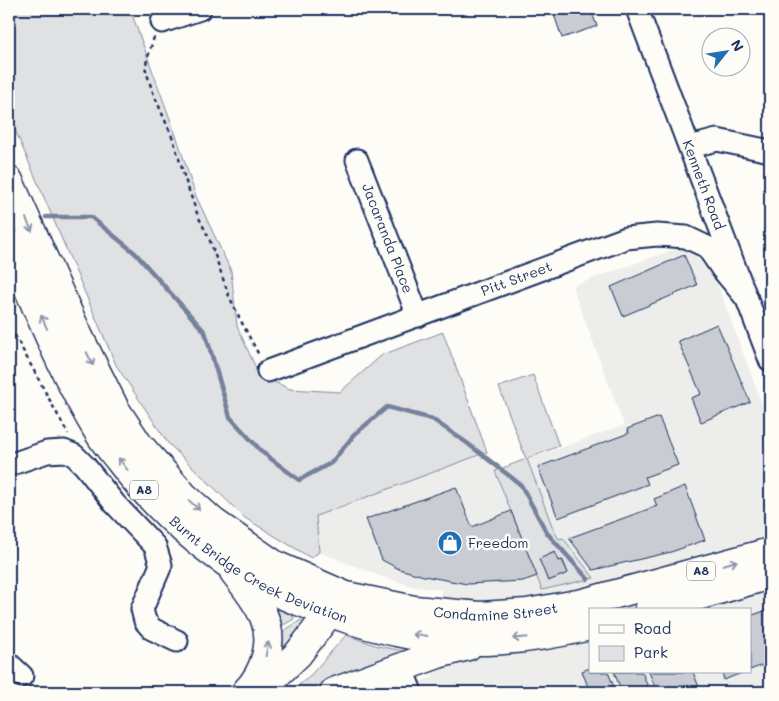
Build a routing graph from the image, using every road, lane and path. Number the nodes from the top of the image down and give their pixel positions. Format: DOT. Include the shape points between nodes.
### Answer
graph roads {
  1 [pos="200,9"];
  2 [pos="638,9"];
  3 [pos="162,22"];
  4 [pos="690,147"];
  5 [pos="770,151"];
  6 [pos="357,160"];
  7 [pos="9,181"];
  8 [pos="9,244"];
  9 [pos="747,299"];
  10 [pos="418,316"];
  11 [pos="9,320"];
  12 [pos="770,360"];
  13 [pos="268,371"];
  14 [pos="69,434"];
  15 [pos="9,466"];
  16 [pos="770,552"];
  17 [pos="228,564"];
  18 [pos="770,575"];
  19 [pos="641,600"];
  20 [pos="341,609"];
  21 [pos="589,626"];
  22 [pos="486,641"];
  23 [pos="177,642"];
  24 [pos="401,667"];
  25 [pos="246,692"];
  26 [pos="258,692"];
  27 [pos="278,692"];
  28 [pos="334,692"];
  29 [pos="411,692"];
  1 -- 3 [label="street"];
  2 -- 4 [label="street, Kenneth Road"];
  3 -- 13 [label="path" via="145,66 152,90 230,296"];
  4 -- 5 [label="street" via="716,140"];
  4 -- 9 [label="street, Kenneth Road"];
  6 -- 10 [label="street, Jacaranda Place"];
  7 -- 20 [label="main road, Burnt Bridge Creek Deviation / A8, one-way" via="86,352 115,409 138,444 184,496 213,522"];
  17 -- 8 [label="main road, Burnt Bridge Creek Deviation / A8, one-way" via="157,505 100,434 76,391"];
  9 -- 10 [label="street, Pitt Street" via="707,247 686,237 657,235 626,238"];
  9 -- 12 [label="street, Kenneth Road"];
  10 -- 13 [label="street, Pitt Street"];
  11 -- 14 [label="path"];
  15 -- 23 [label="street" via="47,452 64,451 74,455 85,466 155,546 161,566 142,609 145,621 152,629"];
  19 -- 16 [label="main road, Condamine Street / A8, one-way"];
  17 -- 20 [label="main road, Burnt Bridge Creek Deviation / A8" via="260,584 303,604"];
  25 -- 17 [label="main road, one-way" via="255,683 264,664 269,643 265,618"];
  18 -- 19 [label="main road, Condamine Street / A8"];
  19 -- 20 [label="main road, Condamine Street / A8" via="599,599 535,612 480,616 414,610"];
  22 -- 20 [label="main road, Burnt Bridge Creek Deviation / A8, one-way" via="387,630"];
  20 -- 26 [label="main road"];
  20 -- 27 [label="main road" via="337,635 298,678"];
  21 -- 22 [label="main road, Condamine Street / A8, one-way" via="554,634"];
  22 -- 24 [label="main road"];
  24 -- 28 [label="main road"];
  24 -- 29 [label="street"];
}
